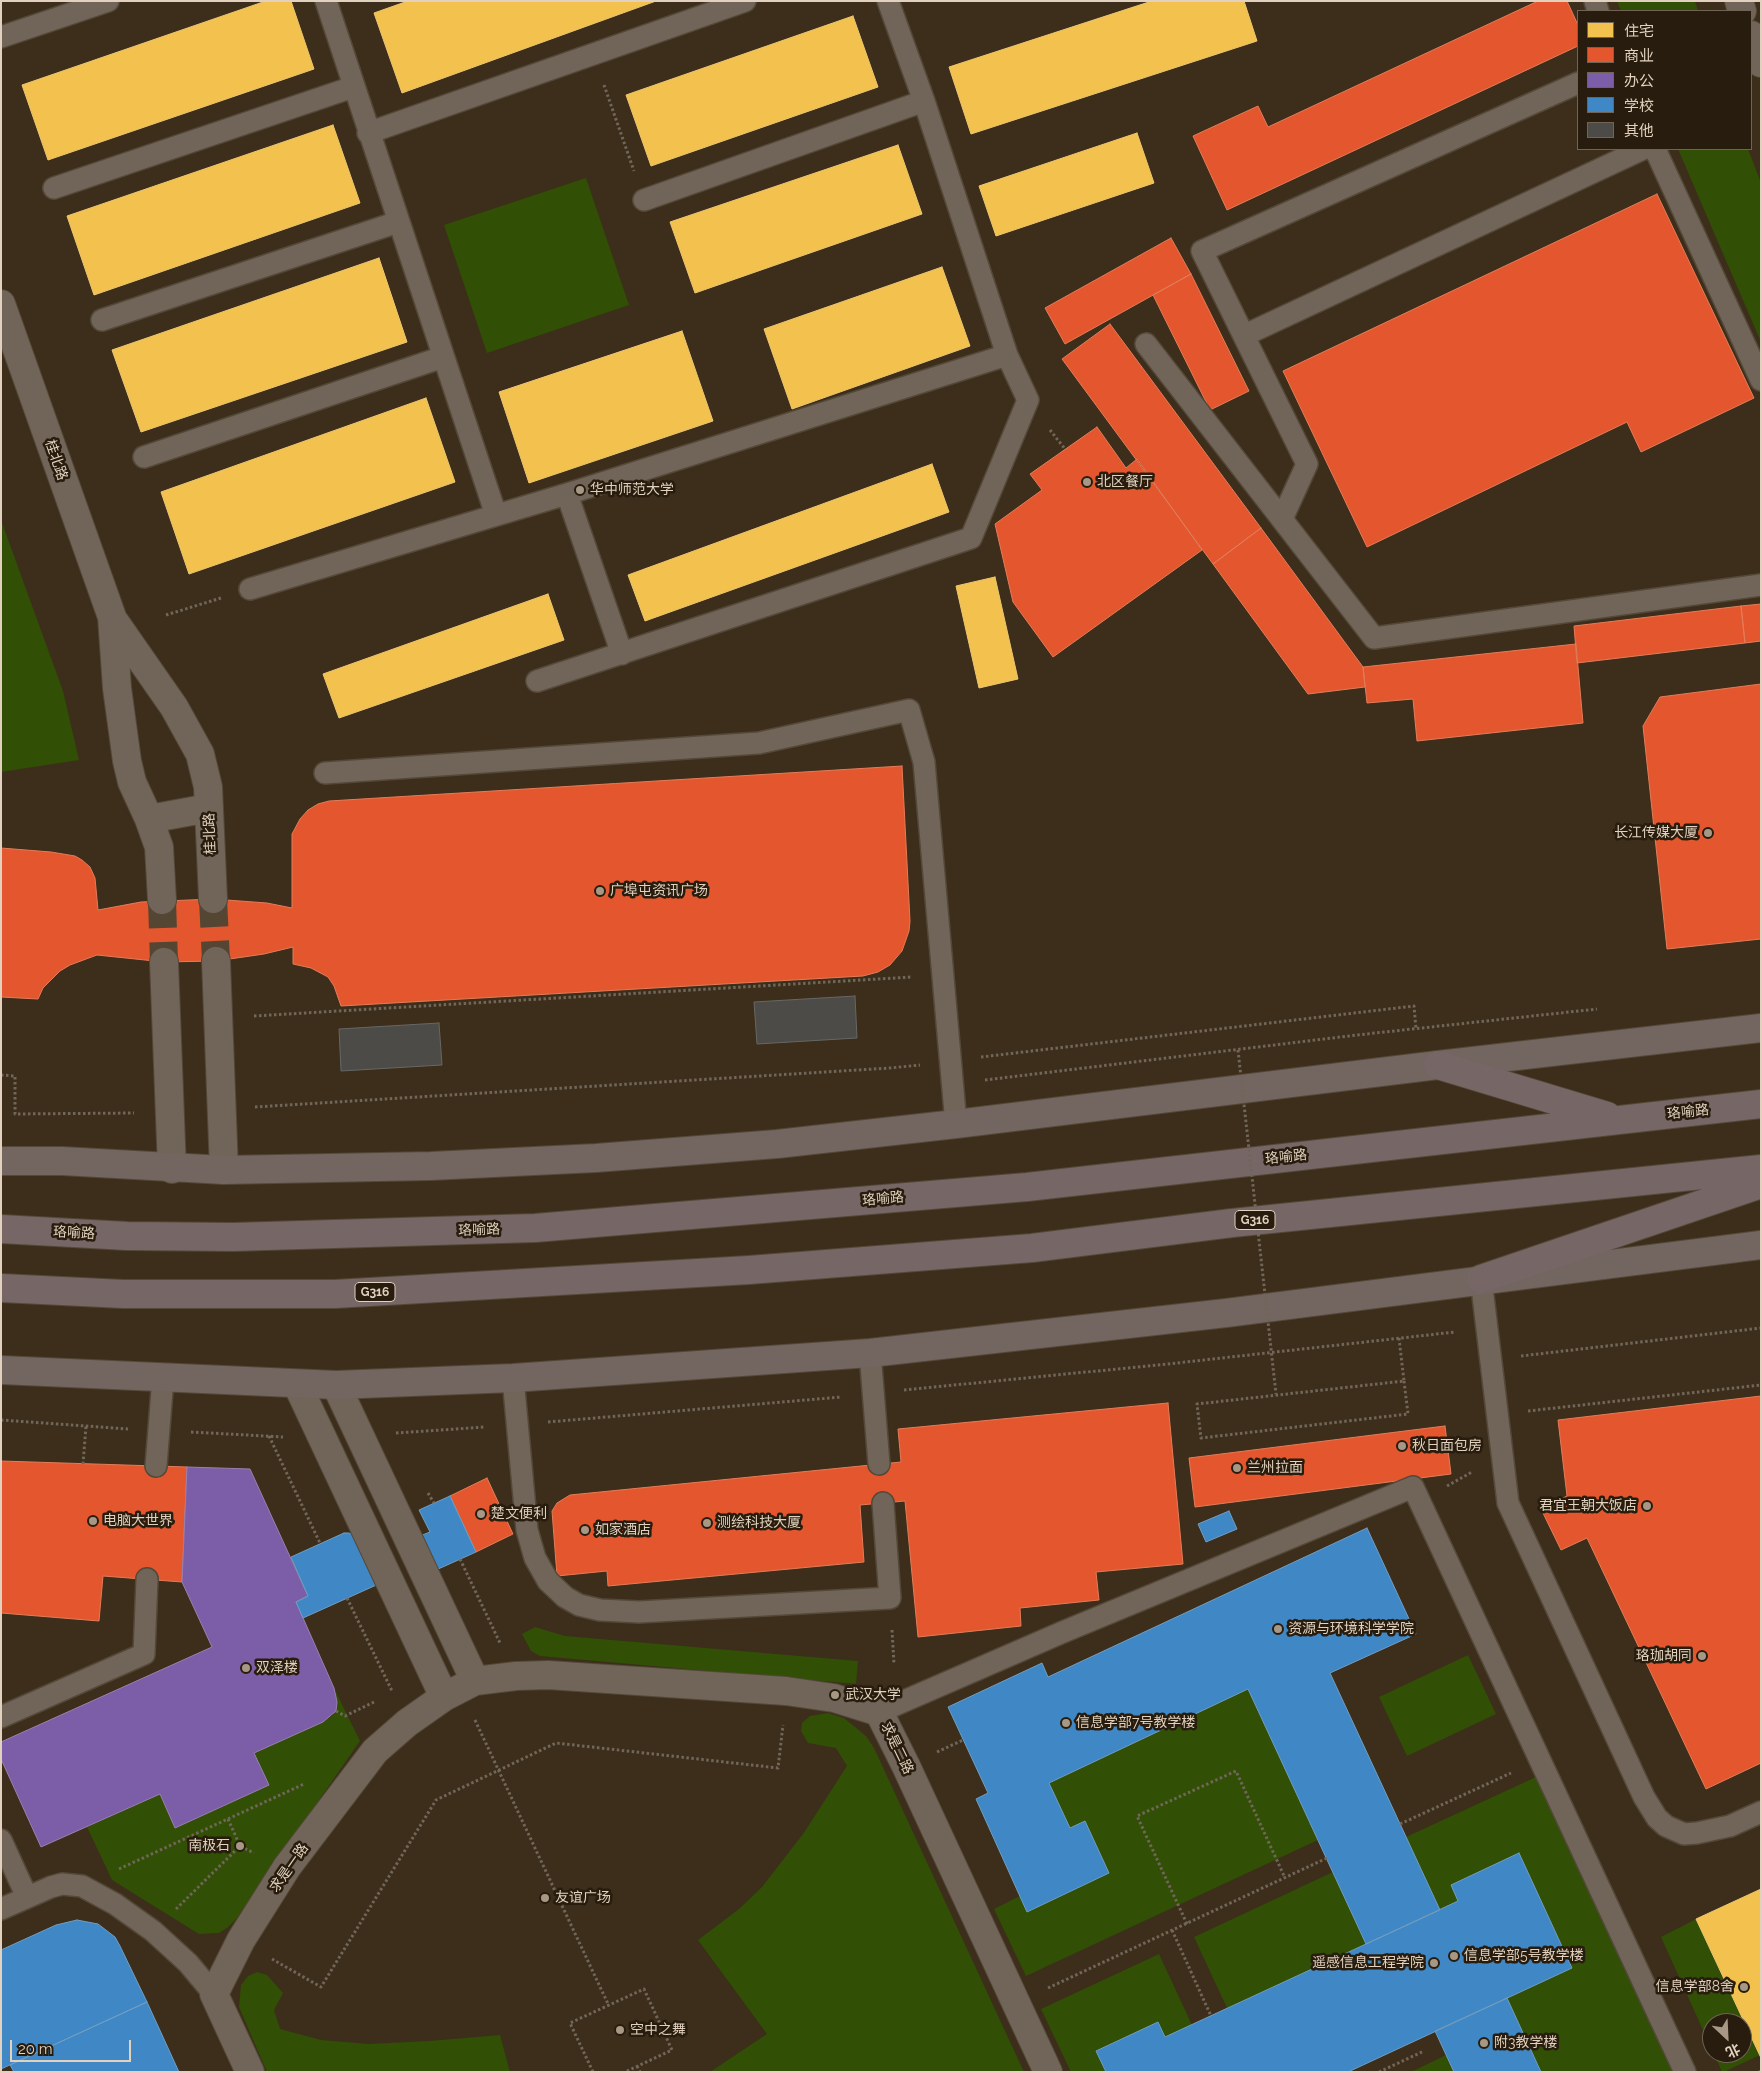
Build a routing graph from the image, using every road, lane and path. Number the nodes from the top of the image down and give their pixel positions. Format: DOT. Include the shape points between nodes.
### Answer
graph roads {
  1 [pos="108,1"];
  2 [pos="326,1"];
  3 [pos="745,1"];
  4 [pos="888,1"];
  5 [pos="1,37"];
  6 [pos="1752,38"];
  7 [pos="594,54"];
  8 [pos="1761,63"];
  9 [pos="1577,84"];
  10 [pos="353,87"];
  11 [pos="924,101"];
  12 [pos="368,133"];
  13 [pos="1641,150"];
  14 [pos="1655,150"];
  15 [pos="54,188"];
  16 [pos="644,200"];
  17 [pos="398,222"];
  18 [pos="1,304"];
  19 [pos="102,320"];
  20 [pos="1245,335"];
  21 [pos="1146,344"];
  22 [pos="1007,355"];
  23 [pos="443,356"];
  24 [pos="1761,380"];
  25 [pos="144,457"];
  26 [pos="567,494"];
  27 [pos="496,515"];
  28 [pos="1282,519"];
  29 [pos="1761,585"];
  30 [pos="250,589"];
  31 [pos="166,615"];
  32 [pos="112,617"];
  33 [pos="622,654"];
  34 [pos="537,682"];
  35 [pos="325,773"];
  36 [pos="209,808"];
  37 [pos="149,819"];
  38 [pos="213,899"];
  39 [pos="162,900"];
  40 [pos="216,961"];
  41 [pos="164,962"];
  42 [pos="942,976"];
  43 [pos="1600,1008"];
  44 [pos="218,1018"];
  45 [pos="1761,1028"];
  46 [pos="1416,1029"];
  47 [pos="1238,1050"];
  48 [pos="949,1061"];
  49 [pos="1438,1064"];
  50 [pos="1,1076"];
  51 [pos="952,1084"];
  52 [pos="1761,1104"];
  53 [pos="221,1110"];
  54 [pos="170,1112"];
  55 [pos="1618,1120"];
  56 [pos="956,1124"];
  57 [pos="1,1160"];
  58 [pos="172,1169"];
  59 [pos="1761,1169"];
  60 [pos="224,1170"];
  61 [pos="1761,1184"];
  62 [pos="1,1230"];
  63 [pos="1761,1245"];
  64 [pos="1481,1279"];
  65 [pos="1,1288"];
  66 [pos="1761,1328"];
  67 [pos="1399,1338"];
  68 [pos="870,1353"];
  69 [pos="1491,1359"];
  70 [pos="1,1370"];
  71 [pos="163,1378"];
  72 [pos="512,1378"];
  73 [pos="1404,1380"];
  74 [pos="297,1384"];
  75 [pos="336,1385"];
  76 [pos="1761,1385"];
  77 [pos="1276,1394"];
  78 [pos="1497,1414"];
  79 [pos="86,1426"];
  80 [pos="269,1436"];
  81 [pos="83,1464"];
  82 [pos="879,1464"];
  83 [pos="156,1466"];
  84 [pos="883,1503"];
  85 [pos="320,1544"];
  86 [pos="460,1559"];
  87 [pos="147,1579"];
  88 [pos="347,1598"];
  89 [pos="516,1676"];
  90 [pos="460,1689"];
  91 [pos="786,1690"];
  92 [pos="393,1694"];
  93 [pos="336,1711"];
  94 [pos="879,1712"];
  95 [pos="1,1717"];
  96 [pos="407,1723"];
  97 [pos="1540,1760"];
  98 [pos="499,1771"];
  99 [pos="306,1783"];
  100 [pos="1761,1812"];
  101 [pos="228,1819"];
  102 [pos="1400,1824"];
  103 [pos="1,1840"];
  104 [pos="240,1846"];
  105 [pos="1327,1858"];
  106 [pos="287,1867"];
  107 [pos="1285,1878"];
  108 [pos="82,1886"];
  109 [pos="27,1897"];
  110 [pos="1,1909"];
  111 [pos="1187,1924"];
  112 [pos="1172,1930"];
  113 [pos="153,1931"];
  114 [pos="241,1940"];
  115 [pos="214,1994"];
  116 [pos="1016,2003"];
  117 [pos="609,2006"];
  118 [pos="1211,2016"];
  119 [pos="1424,2051"];
  120 [pos="637,2066"];
  121 [pos="250,2072"];
  122 [pos="593,2072"];
  123 [pos="625,2072"];
  124 [pos="640,2072"];
  125 [pos="1048,2072"];
  126 [pos="1379,2072"];
  127 [pos="1685,2072"];
  1 -- 5 [label="lane"];
  2 -- 10 [label="lane"];
  3 -- 7 [label="lane"];
  4 -- 11 [label="lane"];
  6 -- 8 [label="street"];
  7 -- 12 [label="lane"];
  7 -- 16 [label="path"];
  9 -- 20 [label="lane" via="1202,251"];
  10 -- 12 [label="lane"];
  10 -- 15 [label="lane"];
  11 -- 16 [label="lane"];
  11 -- 22 [label="lane"];
  12 -- 17 [label="lane"];
  13 -- 20 [label="lane"];
  14 -- 24 [label="lane"];
  17 -- 19 [label="lane"];
  17 -- 23 [label="lane"];
  18 -- 32 [label="street, 桂北路"];
  20 -- 28 [label="lane" via="1307,464"];
  21 -- 28 [label="lane"];
  22 -- 26 [label="lane"];
  22 -- 33 [label="lane" via="1028,400 971,538"];
  23 -- 25 [label="lane"];
  23 -- 27 [label="lane"];
  26 -- 27 [label="lane"];
  26 -- 33 [label="lane"];
  27 -- 30 [label="lane"];
  28 -- 29 [label="lane" via="1374,638"];
  30 -- 31 [label="path"];
  32 -- 36 [label="street, 桂北路" via="193,740 205,769"];
  32 -- 37 [label="street, 桂北路" via="127,761 132,782"];
  33 -- 34 [label="lane"];
  35 -- 42 [label="lane" via="759,743 908,710 924,762"];
  36 -- 37 [label="street"];
  36 -- 38 [label="street, 桂北路"];
  37 -- 39 [label="street, 桂北路" via="159,847"];
  40 -- 44 [label="street"];
  41 -- 54 [label="street"];
  42 -- 44 [label="path"];
  42 -- 48 [label="lane"];
  43 -- 46 [label="path"];
  44 -- 53 [label="street"];
  45 -- 49 [label="main road"];
  46 -- 47 [label="path"];
  46 -- 48 [label="path" via="1414,1006"];
  47 -- 51 [label="path"];
  47 -- 77 [label="path, bridge"];
  48 -- 51 [label="lane"];
  48 -- 53 [label="path" via="890,1068"];
  49 -- 55 [label="highway"];
  49 -- 56 [label="main road"];
  50 -- 54 [label="path" via="15,1076 15,1114"];
  51 -- 56 [label="lane"];
  52 -- 55 [label="highway, 珞喻路"];
  53 -- 60 [label="street"];
  54 -- 58 [label="street"];
  55 -- 62 [label="highway, 珞喻路" via="1027,1187 535,1228 233,1237"];
  56 -- 60 [label="main road" via="777,1144 596,1158 430,1166"];
  57 -- 58 [label="main road"];
  58 -- 60 [label="main road"];
  59 -- 65 [label="highway, G316" via="1232,1223 1032,1248 749,1270 335,1294 123,1294"];
  61 -- 64 [label="highway"];
  63 -- 64 [label="main road"];
  64 -- 68 [label="main road" via="1226,1313"];
  64 -- 69 [label="lane"];
  66 -- 69 [label="path"];
  67 -- 73 [label="path"];
  68 -- 72 [label="main road"];
  68 -- 82 [label="lane"];
  69 -- 78 [label="lane"];
  70 -- 71 [label="main road"];
  71 -- 74 [label="main road"];
  71 -- 83 [label="lane"];
  72 -- 75 [label="main road"];
  72 -- 84 [label="lane" via="527,1530 533,1551 548,1582 579,1605 638,1612 890,1598"];
  73 -- 77 [label="path"];
  73 -- 77 [label="path" via="1408,1414 1201,1438 1197,1404"];
  74 -- 75 [label="main road"];
  74 -- 90 [label="street"];
  75 -- 90 [label="street"];
  76 -- 78 [label="path"];
  78 -- 100 [label="lane" via="1508,1503 1654,1813 1666,1826 1684,1834 1730,1826"];
  79 -- 81 [label="path"];
  80 -- 85 [label="path"];
  86 -- 89 [label="path"];
  87 -- 95 [label="lane" via="144,1654"];
  88 -- 92 [label="path"];
  89 -- 90 [label="street, 求是二路"];
  89 -- 91 [label="street, 求是二路" via="548,1675"];
  90 -- 96 [label="street, 求是一路"];
  90 -- 98 [label="path"];
  91 -- 94 [label="street, 求是二路" via="834,1698"];
  91 -- 98 [label="path" via="778,1768 556,1743"];
  92 -- 93 [label="path" via="345,1716"];
  92 -- 96 [label="path"];
  94 -- 97 [label="lane" via="1413,1487"];
  94 -- 116 [label="street, 求是二路"];
  96 -- 106 [label="street, 求是一路" via="375,1751"];
  97 -- 102 [label="path"];
  97 -- 127 [label="lane"];
  98 -- 114 [label="path" via="436,1800 321,1987"];
  98 -- 117 [label="path"];
  99 -- 101 [label="path"];
  101 -- 104 [label="path"];
  101 -- 108 [label="path"];
  103 -- 109 [label="lane"];
  104 -- 106 [label="path"];
  104 -- 113 [label="path"];
  105 -- 107 [label="path"];
  106 -- 114 [label="street, 求是一路"];
  107 -- 111 [label="path"];
  107 -- 111 [label="path" via="1236,1771 1136,1816"];
  108 -- 109 [label="lane" via="62,1884"];
  108 -- 113 [label="lane"];
  109 -- 110 [label="lane"];
  111 -- 112 [label="path"];
  112 -- 116 [label="path"];
  112 -- 118 [label="path"];
  113 -- 115 [label="lane" via="188,1963"];
  114 -- 115 [label="street, 求是一路"];
  115 -- 121 [label="street"];
  116 -- 125 [label="street, 求是二路"];
  117 -- 120 [label="path" via="644,1989 672,2050"];
  117 -- 122 [label="path" via="570,2023"];
  119 -- 126 [label="path"];
  120 -- 123 [label="path"];
  120 -- 124 [label="path"];
}
